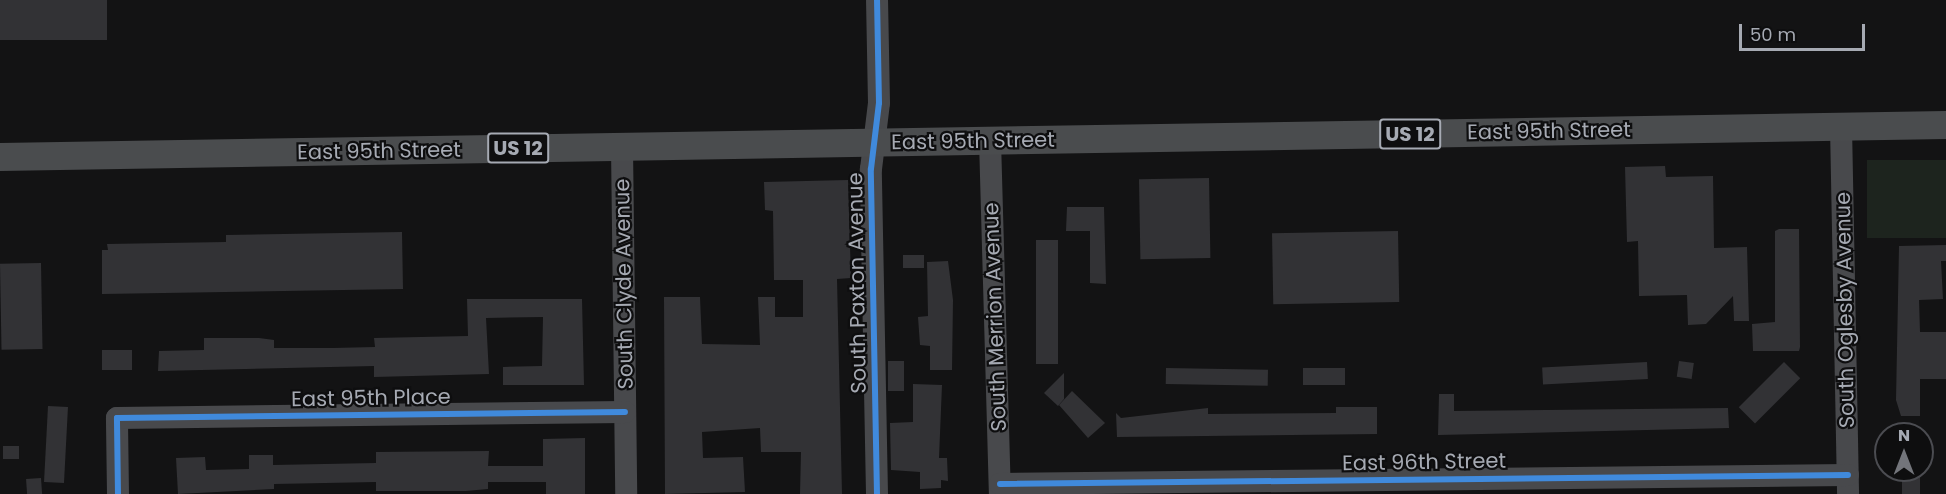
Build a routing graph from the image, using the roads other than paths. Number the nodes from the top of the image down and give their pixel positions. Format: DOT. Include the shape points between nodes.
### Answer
graph roads {
  1 [pos="877,0"];
  2 [pos="1946,125"];
  3 [pos="1841,126"];
  4 [pos="990,140"];
  5 [pos="874,142"];
  6 [pos="622,147"];
  7 [pos="0,157"];
  8 [pos="625,412"];
  9 [pos="1848,484"];
  10 [pos="1634,485"];
  11 [pos="1421,486"];
  12 [pos="1213,488"];
  13 [pos="1000,489"];
  14 [pos="118,494"];
  15 [pos="626,494"];
  16 [pos="877,494"];
  1 -- 5 [label="street, South Paxton Avenue" via="879,103"];
  2 -- 3 [label="main road, East 95th Street / US 12"];
  3 -- 4 [label="main road, East 95th Street / US 12"];
  3 -- 9 [label="street, South Oglesby Avenue"];
  4 -- 5 [label="main road, East 95th Street / US 12"];
  4 -- 13 [label="street, South Merrion Avenue"];
  5 -- 6 [label="main road, East 95th Street / US 12"];
  5 -- 16 [label="street, South Paxton Avenue"];
  6 -- 7 [label="main road, East 95th Street / US 12"];
  6 -- 8 [label="street, South Clyde Avenue"];
  8 -- 14 [label="street, East 95th Place" via="117,418"];
  8 -- 15 [label="street, South Clyde Avenue"];
  9 -- 10 [label="street, East 96th Street"];
  10 -- 11 [label="street, East 96th Street"];
  11 -- 12 [label="street, East 96th Street"];
  12 -- 13 [label="street, East 96th Street"];
}
